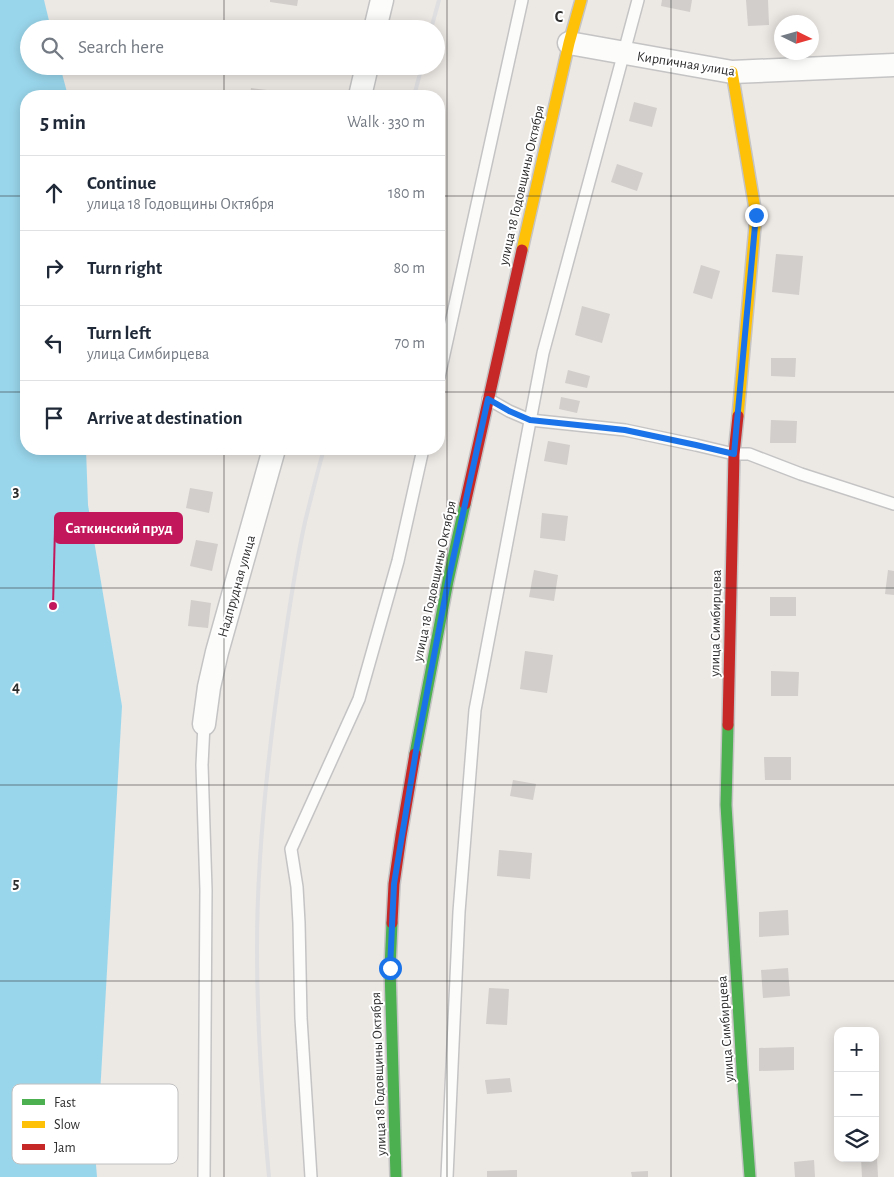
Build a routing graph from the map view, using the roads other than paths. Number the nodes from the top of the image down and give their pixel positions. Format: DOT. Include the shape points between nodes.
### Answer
graph roads {
  1 [pos="382,0"];
  2 [pos="522,0"];
  3 [pos="581,0"];
  4 [pos="638,0"];
  5 [pos="377,20"];
  6 [pos="569,43"];
  7 [pos="624,53"];
  8 [pos="894,65"];
  9 [pos="732,72"];
  10 [pos="365,75"];
  11 [pos="361,90"];
  12 [pos="445,350"];
  13 [pos="488,399"];
  14 [pos="530,420"];
  15 [pos="734,454"];
  16 [pos="272,455"];
  17 [pos="422,455"];
  18 [pos="894,504"];
  19 [pos="204,724"];
  20 [pos="204,1177"];
  21 [pos="311,1177"];
  22 [pos="396,1177"];
  23 [pos="447,1177"];
  24 [pos="750,1177"];
  1 -- 5 [label="street"];
  2 -- 12 [label="lane"];
  3 -- 6 [label="main road, улица 18 Годовщины Октября"];
  4 -- 7 [label="lane"];
  6 -- 7 [label="street, Кирпичная улица"];
  6 -- 13 [label="main road, улица 18 Годовщины Октября"];
  7 -- 9 [label="street, Кирпичная улица"];
  7 -- 14 [label="lane" via="543,354"];
  8 -- 9 [label="street, Кирпичная улица"];
  9 -- 15 [label="main road, улица Симбирцева" via="756,215"];
  10 -- 11 [label="street"];
  13 -- 14 [label="lane"];
  13 -- 22 [label="main road, улица 18 Годовщины Октября" via="415,754 394,884 390,968"];
  14 -- 15 [label="lane" via="625,430"];
  14 -- 23 [label="lane" via="475,710 459,912"];
  15 -- 18 [label="lane" via="749,454"];
  15 -- 24 [label="main road, улица Симбирцева" via="726,805"];
  16 -- 19 [label="street, Надпрудная улица" via="217,652"];
  17 -- 21 [label="lane" via="398,561 359,700 291,849 297,887"];
  19 -- 20 [label="lane"];
}
